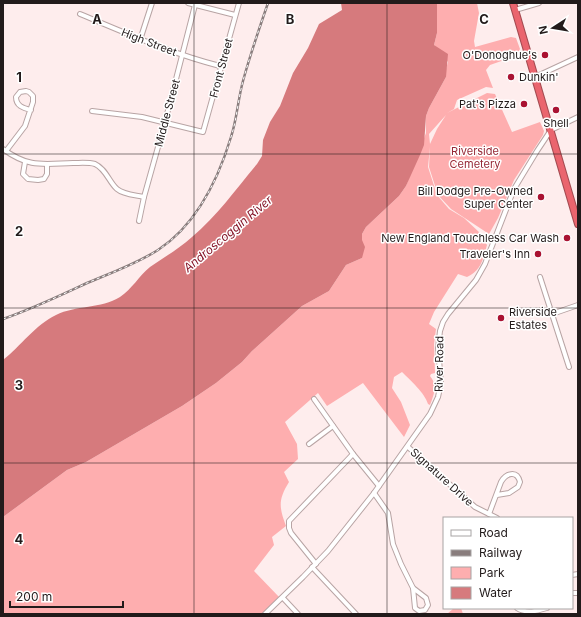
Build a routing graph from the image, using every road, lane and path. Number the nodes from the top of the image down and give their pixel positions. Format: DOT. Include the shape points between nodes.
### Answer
graph roads {
  1 [pos="152,3"];
  2 [pos="188,3"];
  3 [pos="238,3"];
  4 [pos="513,3"];
  5 [pos="539,3"];
  6 [pos="195,5"];
  7 [pos="515,10"];
  8 [pos="80,14"];
  9 [pos="235,15"];
  10 [pos="140,40"];
  11 [pos="182,55"];
  12 [pos="578,57"];
  13 [pos="220,66"];
  14 [pos="535,77"];
  15 [pos="30,110"];
  16 [pos="92,111"];
  17 [pos="578,117"];
  18 [pos="165,122"];
  19 [pos="550,130"];
  20 [pos="5,150"];
  21 [pos="25,162"];
  22 [pos="47,164"];
  23 [pos="144,197"];
  24 [pos="139,221"];
  25 [pos="578,224"];
  26 [pos="540,277"];
  27 [pos="578,306"];
  28 [pos="552,314"];
  29 [pos="569,367"];
  30 [pos="314,399"];
  31 [pos="333,426"];
  32 [pos="309,444"];
  33 [pos="408,447"];
  34 [pos="353,454"];
  35 [pos="379,486"];
  36 [pos="374,493"];
  37 [pos="497,495"];
  38 [pos="489,514"];
  39 [pos="495,517"];
  40 [pos="314,566"];
  41 [pos="413,588"];
  42 [pos="283,598"];
  43 [pos="518,609"];
  44 [pos="543,609"];
  45 [pos="265,614"];
  46 [pos="298,614"];
  47 [pos="356,614"];
  1 -- 10 [label="street"];
  2 -- 6 [label="street"];
  3 -- 9 [label="street, Front Street"];
  4 -- 7 [label="highway"];
  5 -- 7 [label="street"];
  6 -- 9 [label="street"];
  6 -- 11 [label="street, Middle Street"];
  7 -- 14 [label="highway"];
  8 -- 10 [label="street, High Street"];
  9 -- 13 [label="street, Front Street"];
  10 -- 11 [label="street, High Street"];
  11 -- 13 [label="street, High Street"];
  11 -- 18 [label="street, Middle Street"];
  12 -- 14 [label="street"];
  13 -- 18 [label="street, Front Street" via="203,132"];
  14 -- 19 [label="highway"];
  15 -- 15 [label="street" via="33,96 26,91 20,92 16,97 17,103"];
  15 -- 20 [label="street" via="25,126"];
  16 -- 18 [label="street"];
  17 -- 19 [label="street"];
  18 -- 23 [label="street, Middle Street"];
  19 -- 25 [label="highway"];
  19 -- 33 [label="street, River Road" via="514,189 485,264 476,280 443,322 439,339 441,383 438,397"];
  20 -- 21 [label="street"];
  21 -- 22 [label="street"];
  21 -- 22 [label="street" via="25,178 38,180 46,176"];
  22 -- 23 [label="street" via="93,164 100,167 117,189"];
  23 -- 24 [label="street, Middle Street"];
  26 -- 28 [label="street"];
  27 -- 28 [label="street"];
  28 -- 29 [label="street"];
  30 -- 31 [label="street"];
  31 -- 32 [label="street"];
  31 -- 34 [label="street"];
  33 -- 35 [label="street, River Road"];
  33 -- 38 [label="street, Signature Drive" via="475,507"];
  34 -- 35 [label="street"];
  34 -- 40 [label="street" via="289,521 289,528"];
  35 -- 36 [label="street, River Road"];
  36 -- 40 [label="street, River Road"];
  36 -- 41 [label="street" via="388,513 393,544"];
  37 -- 37 [label="street" via="506,476 516,475 520,482 518,487 509,493"];
  37 -- 38 [label="street"];
  38 -- 39 [label="street, Signature Drive"];
  40 -- 42 [label="street, River Road"];
  40 -- 47 [label="street"];
  41 -- 41 [label="street" via="415,608 419,611 425,610 428,605 426,598"];
  42 -- 45 [label="street, River Road"];
  42 -- 46 [label="street"];
  43 -- 44 [label="street" via="530,612"];
}
